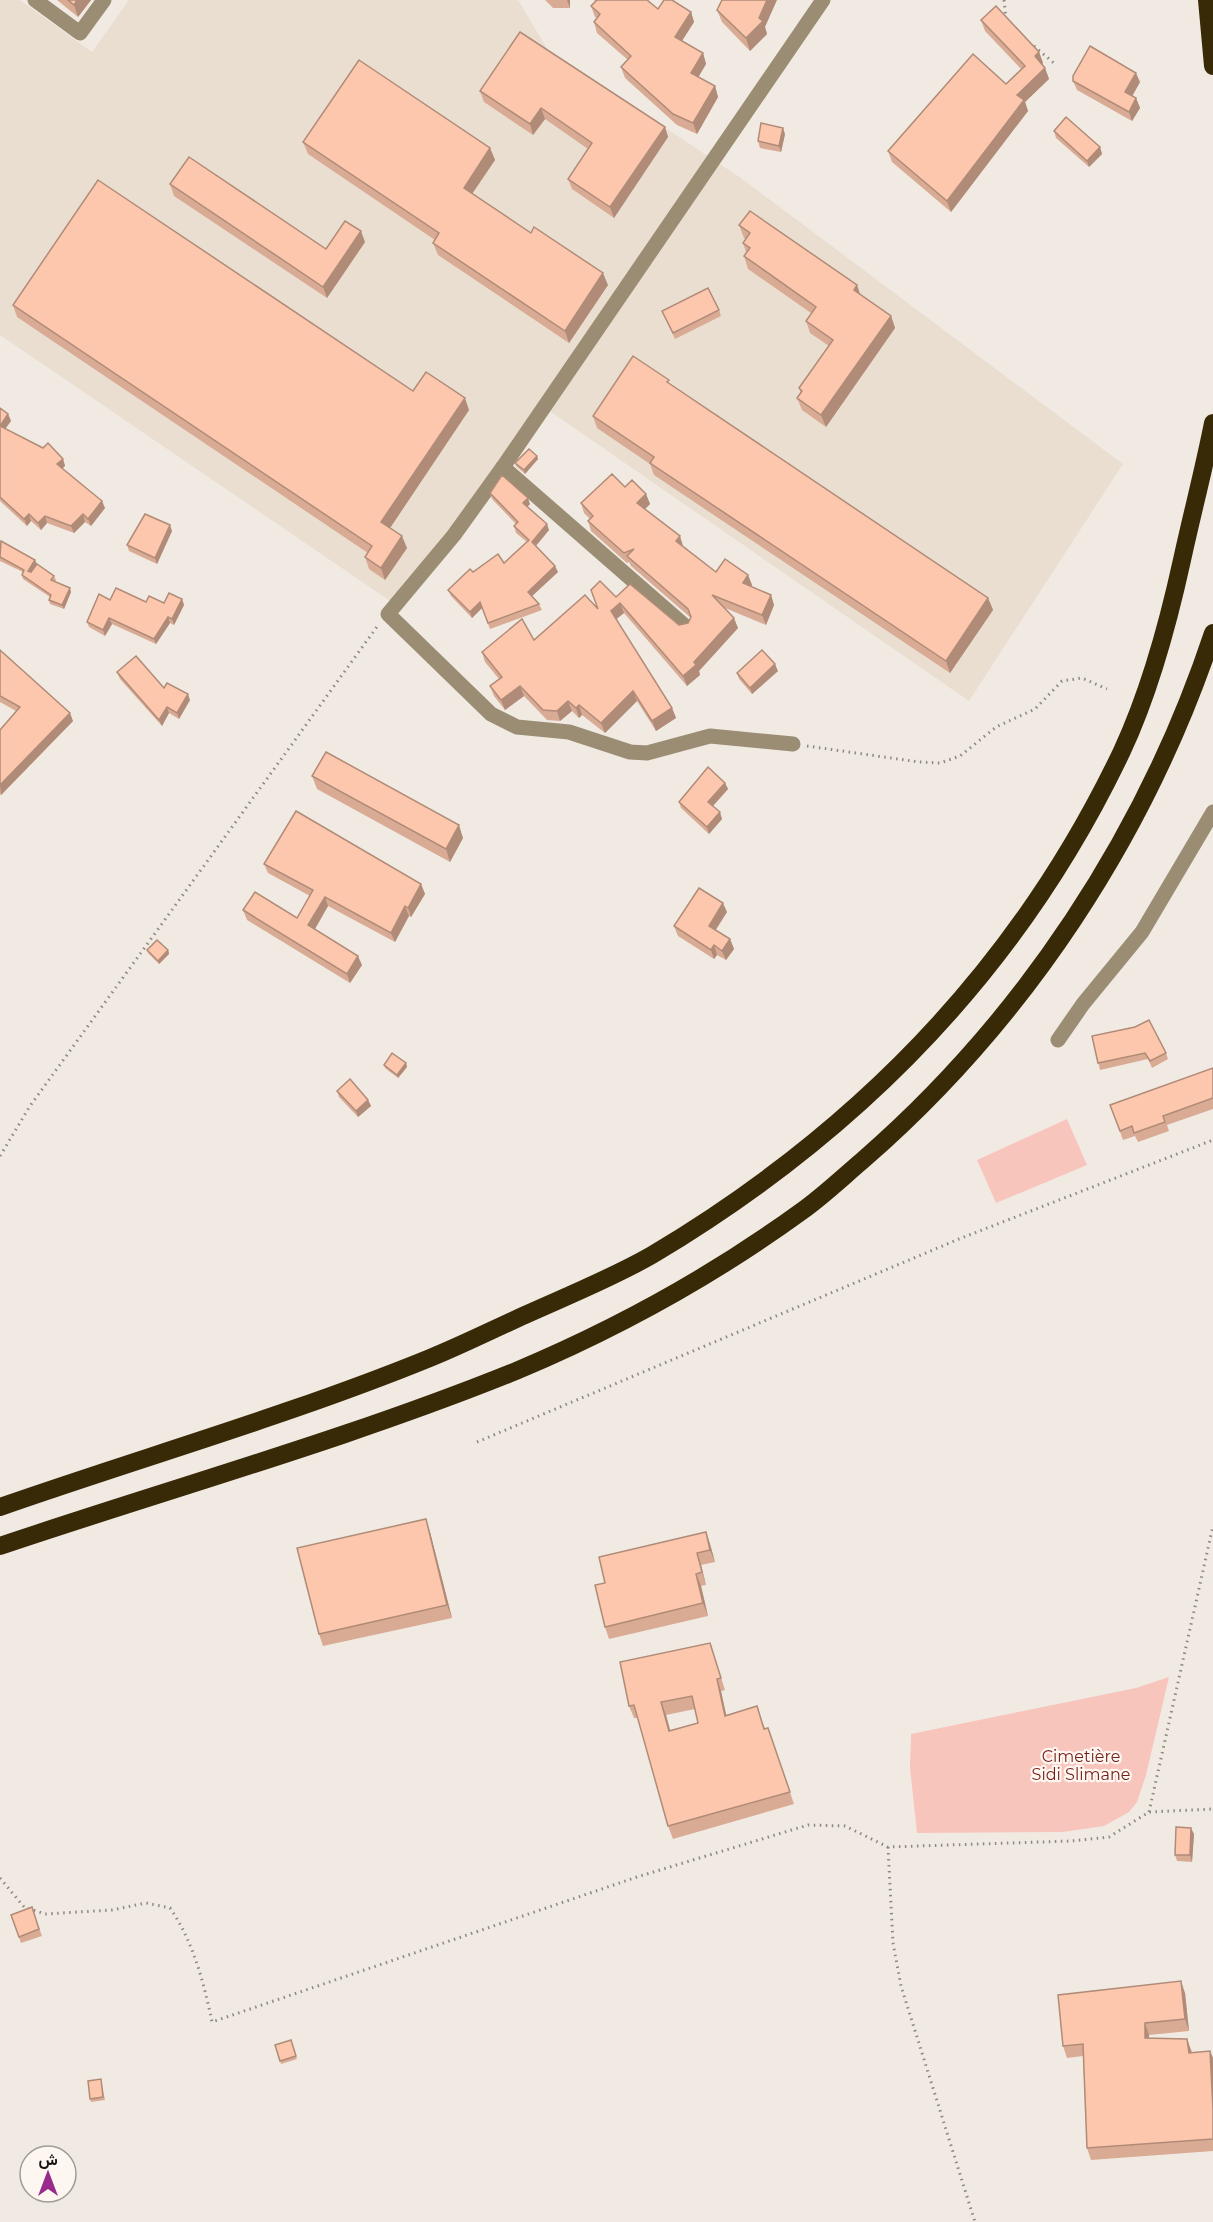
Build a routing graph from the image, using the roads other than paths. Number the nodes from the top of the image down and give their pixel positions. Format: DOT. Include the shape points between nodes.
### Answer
graph roads {
  1 [pos="35,0"];
  2 [pos="104,0"];
  3 [pos="824,0"];
  4 [pos="1207,0"];
  5 [pos="1213,66"];
  6 [pos="1213,423"];
  7 [pos="503,468"];
  8 [pos="685,626"];
  9 [pos="1213,633"];
  10 [pos="793,744"];
  11 [pos="1213,812"];
  12 [pos="1058,1040"];
  13 [pos="0,1507"];
  14 [pos="0,1545"];
  1 -- 2 [label="street" via="80,33"];
  3 -- 7 [label="street"];
  4 -- 5 [label="highway"];
  6 -- 13 [label="highway" via="1174,603 1123,749 1062,862 983,975 856,1109 719,1211 649,1256 569,1295 429,1358"];
  7 -- 8 [label="street"];
  7 -- 10 [label="street" via="388,614 491,714 518,727 569,732 630,752 647,753 710,736"];
  9 -- 14 [label="highway" via="1194,689 1148,790 1066,932 997,1024 960,1065 884,1141 805,1209 724,1265 629,1318 515,1371 316,1443"];
  11 -- 12 [label="street" via="1142,932"];
}
